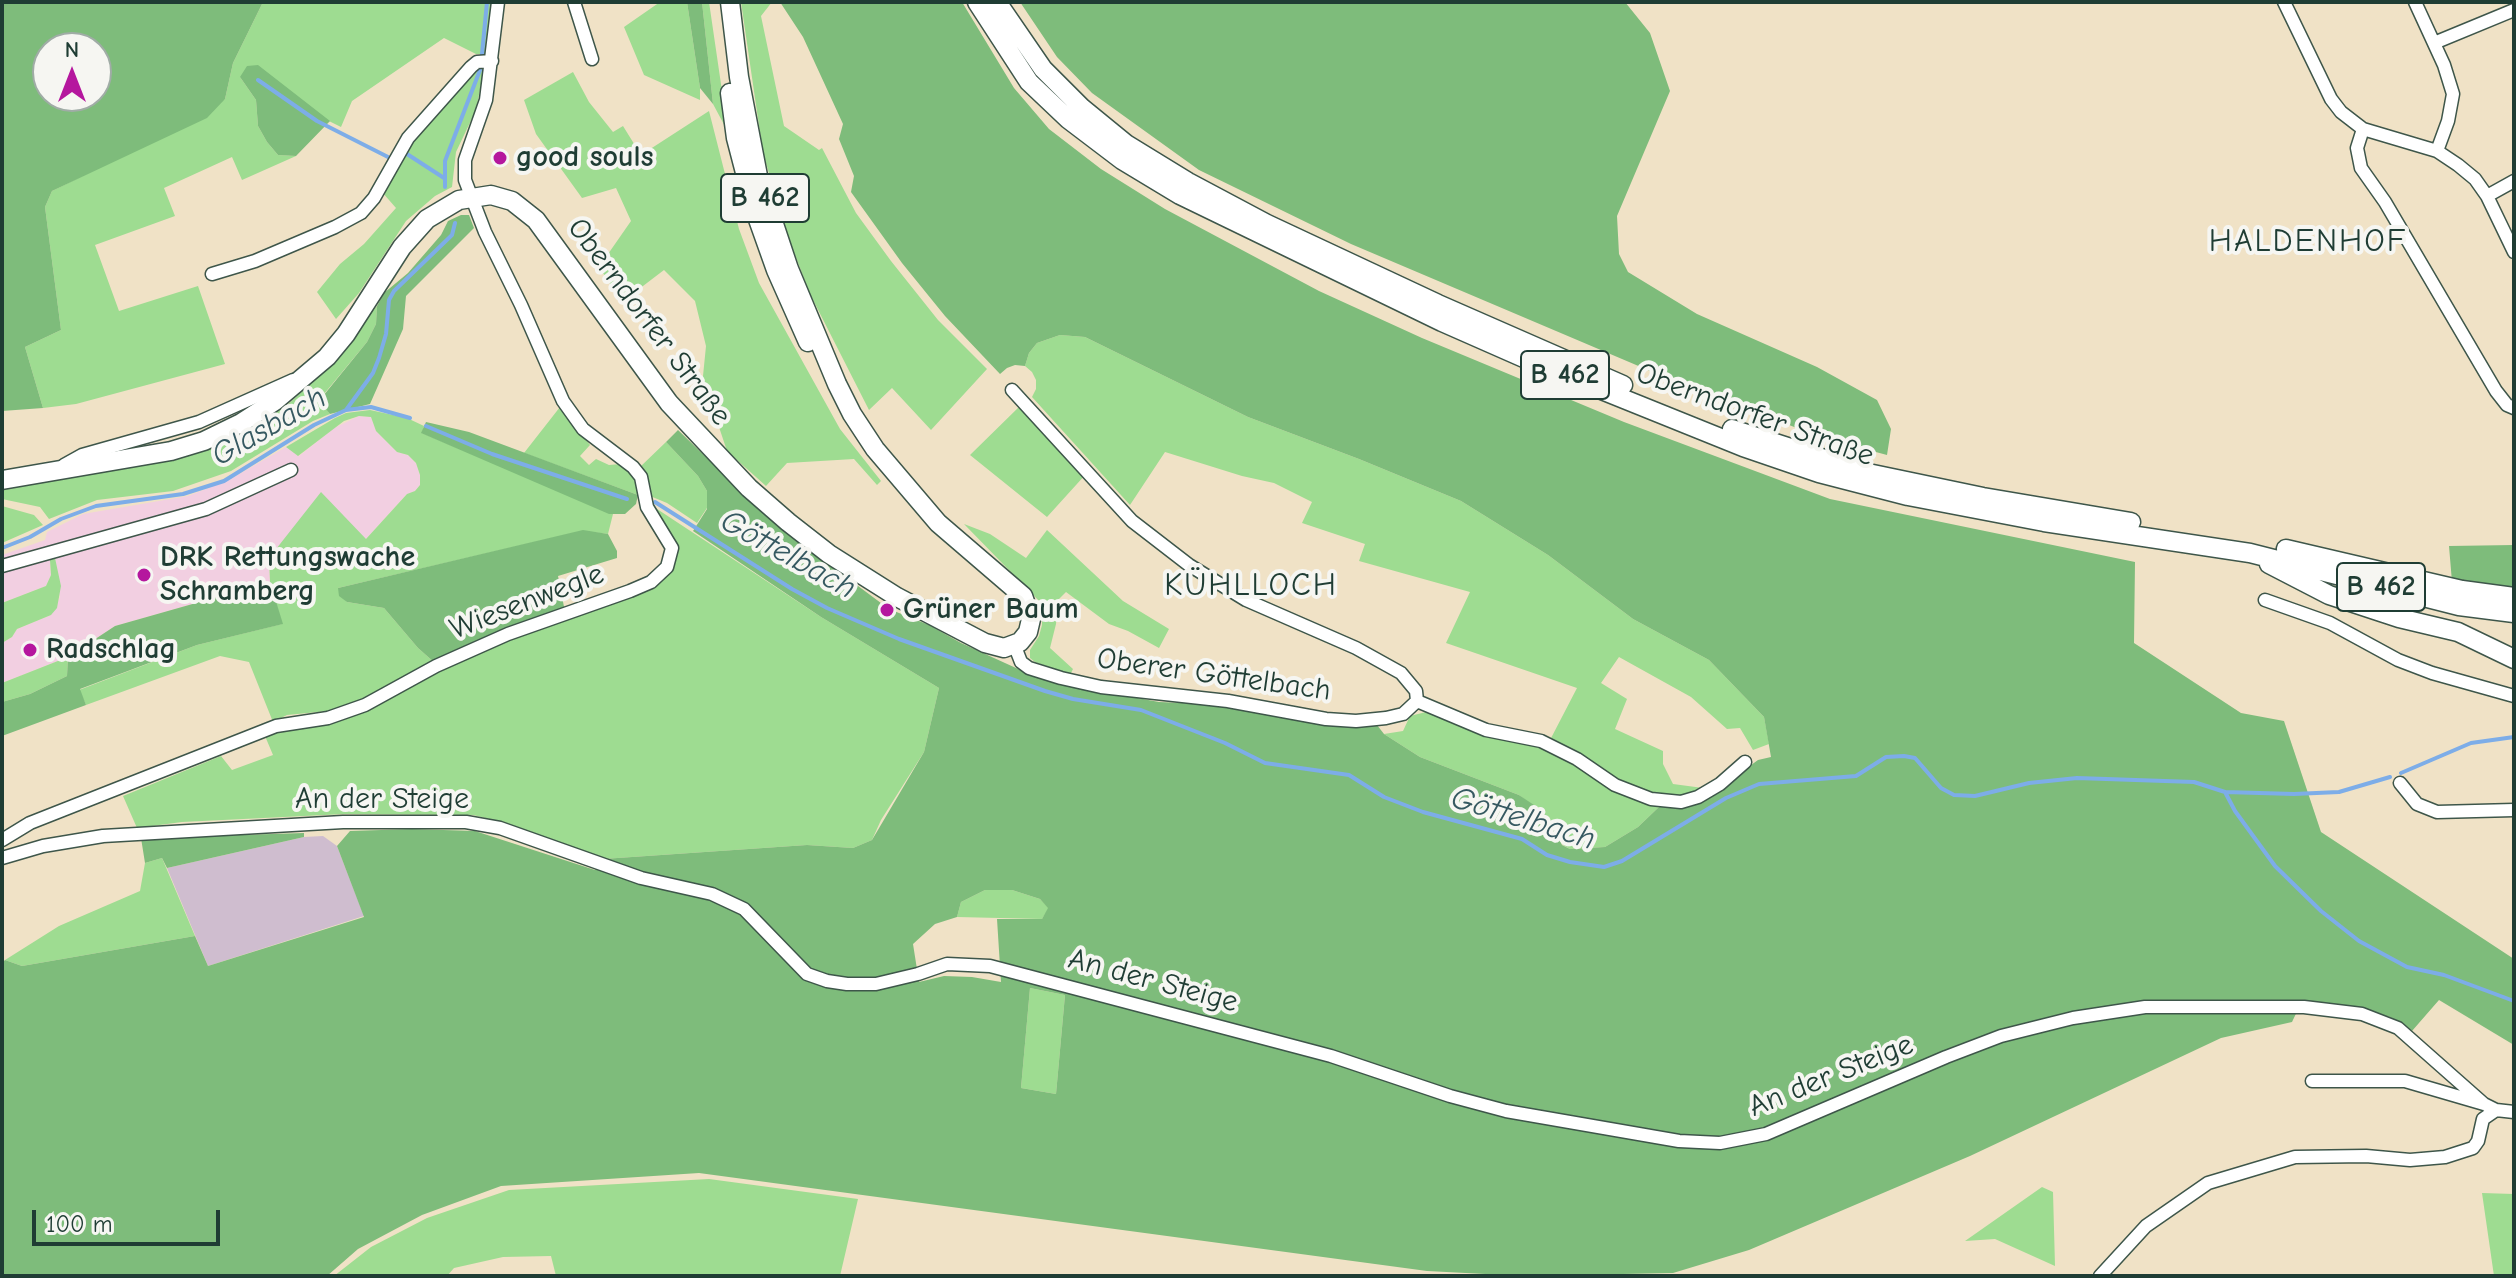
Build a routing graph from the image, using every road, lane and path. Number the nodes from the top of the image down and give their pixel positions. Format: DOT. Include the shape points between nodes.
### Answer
graph roads {
  1 [pos="498,2"];
  2 [pos="574,2"];
  3 [pos="718,2"];
  4 [pos="730,2"];
  5 [pos="977,2"];
  6 [pos="997,2"];
  7 [pos="2284,2"];
  8 [pos="2415,2"];
  9 [pos="2514,10"];
  10 [pos="2434,43"];
  11 [pos="592,59"];
  12 [pos="492,61"];
  13 [pos="2363,129"];
  14 [pos="2437,151"];
  15 [pos="2514,181"];
  16 [pos="2487,196"];
  17 [pos="471,197"];
  18 [pos="2514,252"];
  19 [pos="212,274"];
  20 [pos="837,384"];
  21 [pos="1012,390"];
  22 [pos="2514,408"];
  23 [pos="291,470"];
  24 [pos="2,480"];
  25 [pos="2251,547"];
  26 [pos="2,566"];
  27 [pos="2514,597"];
  28 [pos="2265,600"];
  29 [pos="2514,613"];
  30 [pos="1014,644"];
  31 [pos="2514,659"];
  32 [pos="2514,696"];
  33 [pos="1417,701"];
  34 [pos="1745,762"];
  35 [pos="2400,783"];
  36 [pos="2514,810"];
  37 [pos="2,840"];
  38 [pos="2,858"];
  39 [pos="2312,1081"];
  40 [pos="2484,1104"];
  41 [pos="2496,1110"];
  42 [pos="2514,1112"];
  43 [pos="2100,1276"];
  1 -- 12 [label="street, Wiesenwegle"];
  2 -- 11 [label="street"];
  3 -- 20 [label="main road, B 462" via="736,138 755,211 797,319"];
  4 -- 20 [label="main road, B 462" via="758,176 789,269"];
  5 -- 25 [label="main road, Oberndorfer Straße / B 462" via="1029,82 1122,160 1262,236 1528,360 1743,447 1863,485 1985,512"];
  6 -- 25 [label="main road, Oberndorfer Straße / B 462" via="1043,69 1126,144 1267,224 1544,352 1748,435 1868,473"];
  7 -- 13 [label="street" via="2331,99"];
  8 -- 10 [label="street"];
  9 -- 10 [label="street"];
  10 -- 14 [label="street" via="2453,94"];
  12 -- 17 [label="street, Wiesenwegle" via="486,100 465,160"];
  12 -- 19 [label="street" via="471,67 408,138 361,213 299,243"];
  13 -- 14 [label="street"];
  13 -- 22 [label="street" via="2357,148 2361,168 2496,391"];
  14 -- 16 [label="street" via="2475,179"];
  15 -- 16 [label="street"];
  16 -- 18 [label="street"];
  17 -- 24 [label="main road" via="422,223 346,334 311,372 241,423 171,451"];
  17 -- 30 [label="main road, Oberndorfer Straße" via="503,197 536,220 669,403 788,522 829,554 926,613 985,643 1004,648"];
  17 -- 37 [label="street, Wiesenwegle" via="563,401 583,429 641,477 647,507 672,548 667,567 651,582 508,634 365,705 328,718 276,726 30,823"];
  20 -- 30 [label="main road, B 462" via="875,449 938,523 1027,602 1030,627"];
  21 -- 33 [label="street, Oberer Göttelbach" via="1132,521 1189,565 1246,600 1401,673 1416,691"];
  23 -- 26 [label="street" via="206,509"];
  25 -- 27 [label="main road, B 462"];
  25 -- 29 [label="main road, B 462" via="2459,606"];
  25 -- 31 [label="main road" via="2329,595 2458,632"];
  28 -- 32 [label="street" via="2330,623 2398,660"];
  30 -- 33 [label="street, Oberer Göttelbach" via="1029,668 1061,678 1326,719 1386,718 1403,714"];
  33 -- 34 [label="street" via="1486,730 1541,741 1615,785 1651,799 1681,802 1698,797"];
  35 -- 36 [label="street" via="2417,804 2437,812"];
  38 -- 40 [label="street, An der Steige" via="103,836 343,822 466,822 500,828 641,878 712,894 744,909 807,974 827,981 876,984 932,967 973,963 1331,1056 1506,1111 1666,1139 1720,1143 1766,1134 2001,1036 2145,1007 2304,1007 2362,1014 2398,1028"];
  39 -- 40 [label="street" via="2405,1081"];
  40 -- 41 [label="street"];
  41 -- 42 [label="street"];
  41 -- 43 [label="street" via="2483,1119 2473,1148 2445,1157 2295,1157 2208,1183 2146,1226"];
}
